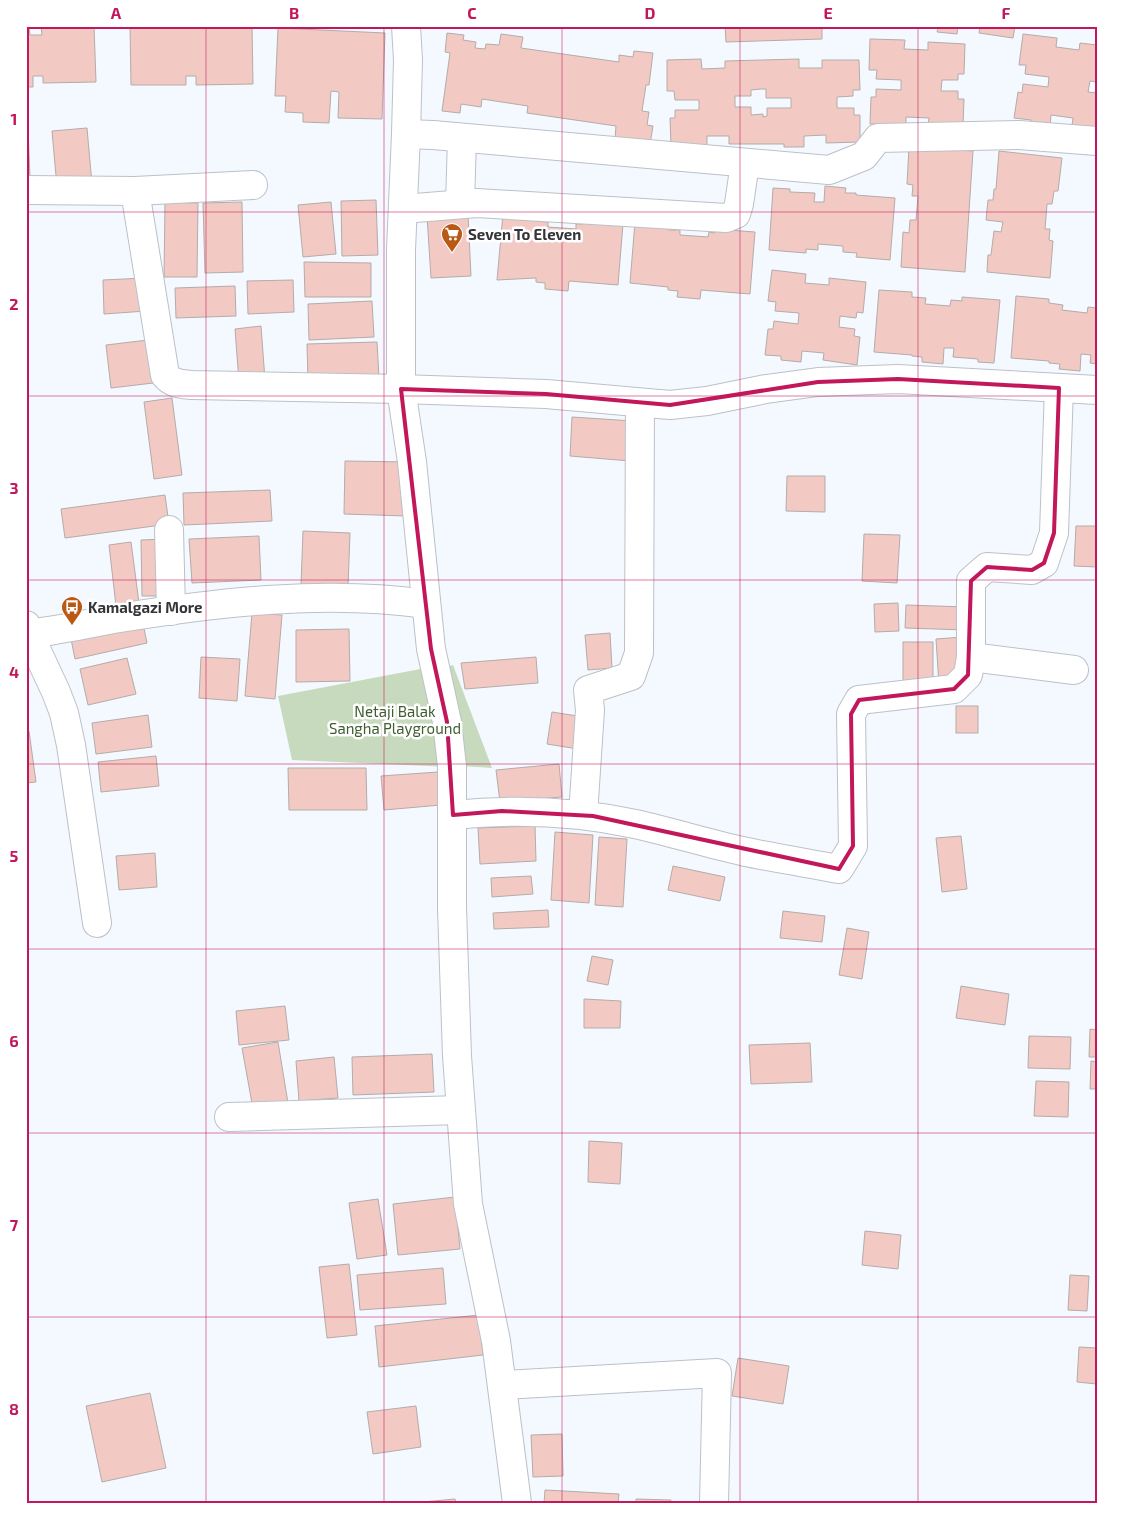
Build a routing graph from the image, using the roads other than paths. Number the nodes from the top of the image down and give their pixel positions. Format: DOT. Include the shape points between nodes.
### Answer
graph roads {
  1 [pos="406,26"];
  2 [pos="406,134"];
  3 [pos="462,138"];
  4 [pos="1097,142"];
  5 [pos="745,163"];
  6 [pos="253,185"];
  7 [pos="26,190"];
  8 [pos="135,191"];
  9 [pos="460,204"];
  10 [pos="403,208"];
  11 [pos="1059,388"];
  12 [pos="401,389"];
  13 [pos="1097,390"];
  14 [pos="640,402"];
  15 [pos="169,530"];
  16 [pos="426,604"];
  17 [pos="171,611"];
  18 [pos="27,631"];
  19 [pos="971,657"];
  20 [pos="1074,670"];
  21 [pos="453,815"];
  22 [pos="584,815"];
  23 [pos="97,924"];
  24 [pos="460,1110"];
  25 [pos="229,1117"];
  26 [pos="502,1384"];
  27 [pos="517,1503"];
  28 [pos="714,1503"];
  1 -- 2 [label="street"];
  2 -- 3 [label="street"];
  2 -- 10 [label="street"];
  3 -- 5 [label="street"];
  3 -- 9 [label="street"];
  4 -- 5 [label="street" via="1019,135 878,138 864,156 829,170"];
  5 -- 9 [label="street" via="736,214 726,218"];
  6 -- 8 [label="street"];
  7 -- 8 [label="street"];
  8 -- 12 [label="street" via="165,375 169,380 192,385"];
  9 -- 10 [label="street"];
  10 -- 12 [label="street"];
  11 -- 13 [label="street"];
  11 -- 14 [label="street" via="898,379 818,382 684,404"];
  11 -- 19 [label="street" via="1054,533 1044,563 1032,570 987,567 971,581"];
  12 -- 14 [label="street" via="546,394"];
  12 -- 16 [label="street"];
  14 -- 22 [label="street" via="639,653 631,676 588,690 590,710"];
  15 -- 17 [label="street"];
  16 -- 17 [label="street" via="318,599"];
  16 -- 21 [label="street" via="431,649 447,722"];
  17 -- 18 [label="street"];
  18 -- 23 [label="street" via="64,713"];
  19 -- 20 [label="street"];
  19 -- 22 [label="street" via="968,675 954,689 859,700 851,714 853,846 839,869"];
  21 -- 22 [label="street" via="502,812"];
  21 -- 24 [label="street" via="452,908"];
  24 -- 25 [label="street"];
  24 -- 26 [label="street" via="468,1204"];
  26 -- 27 [label="street"];
  26 -- 28 [label="street" via="718,1373"];
}
